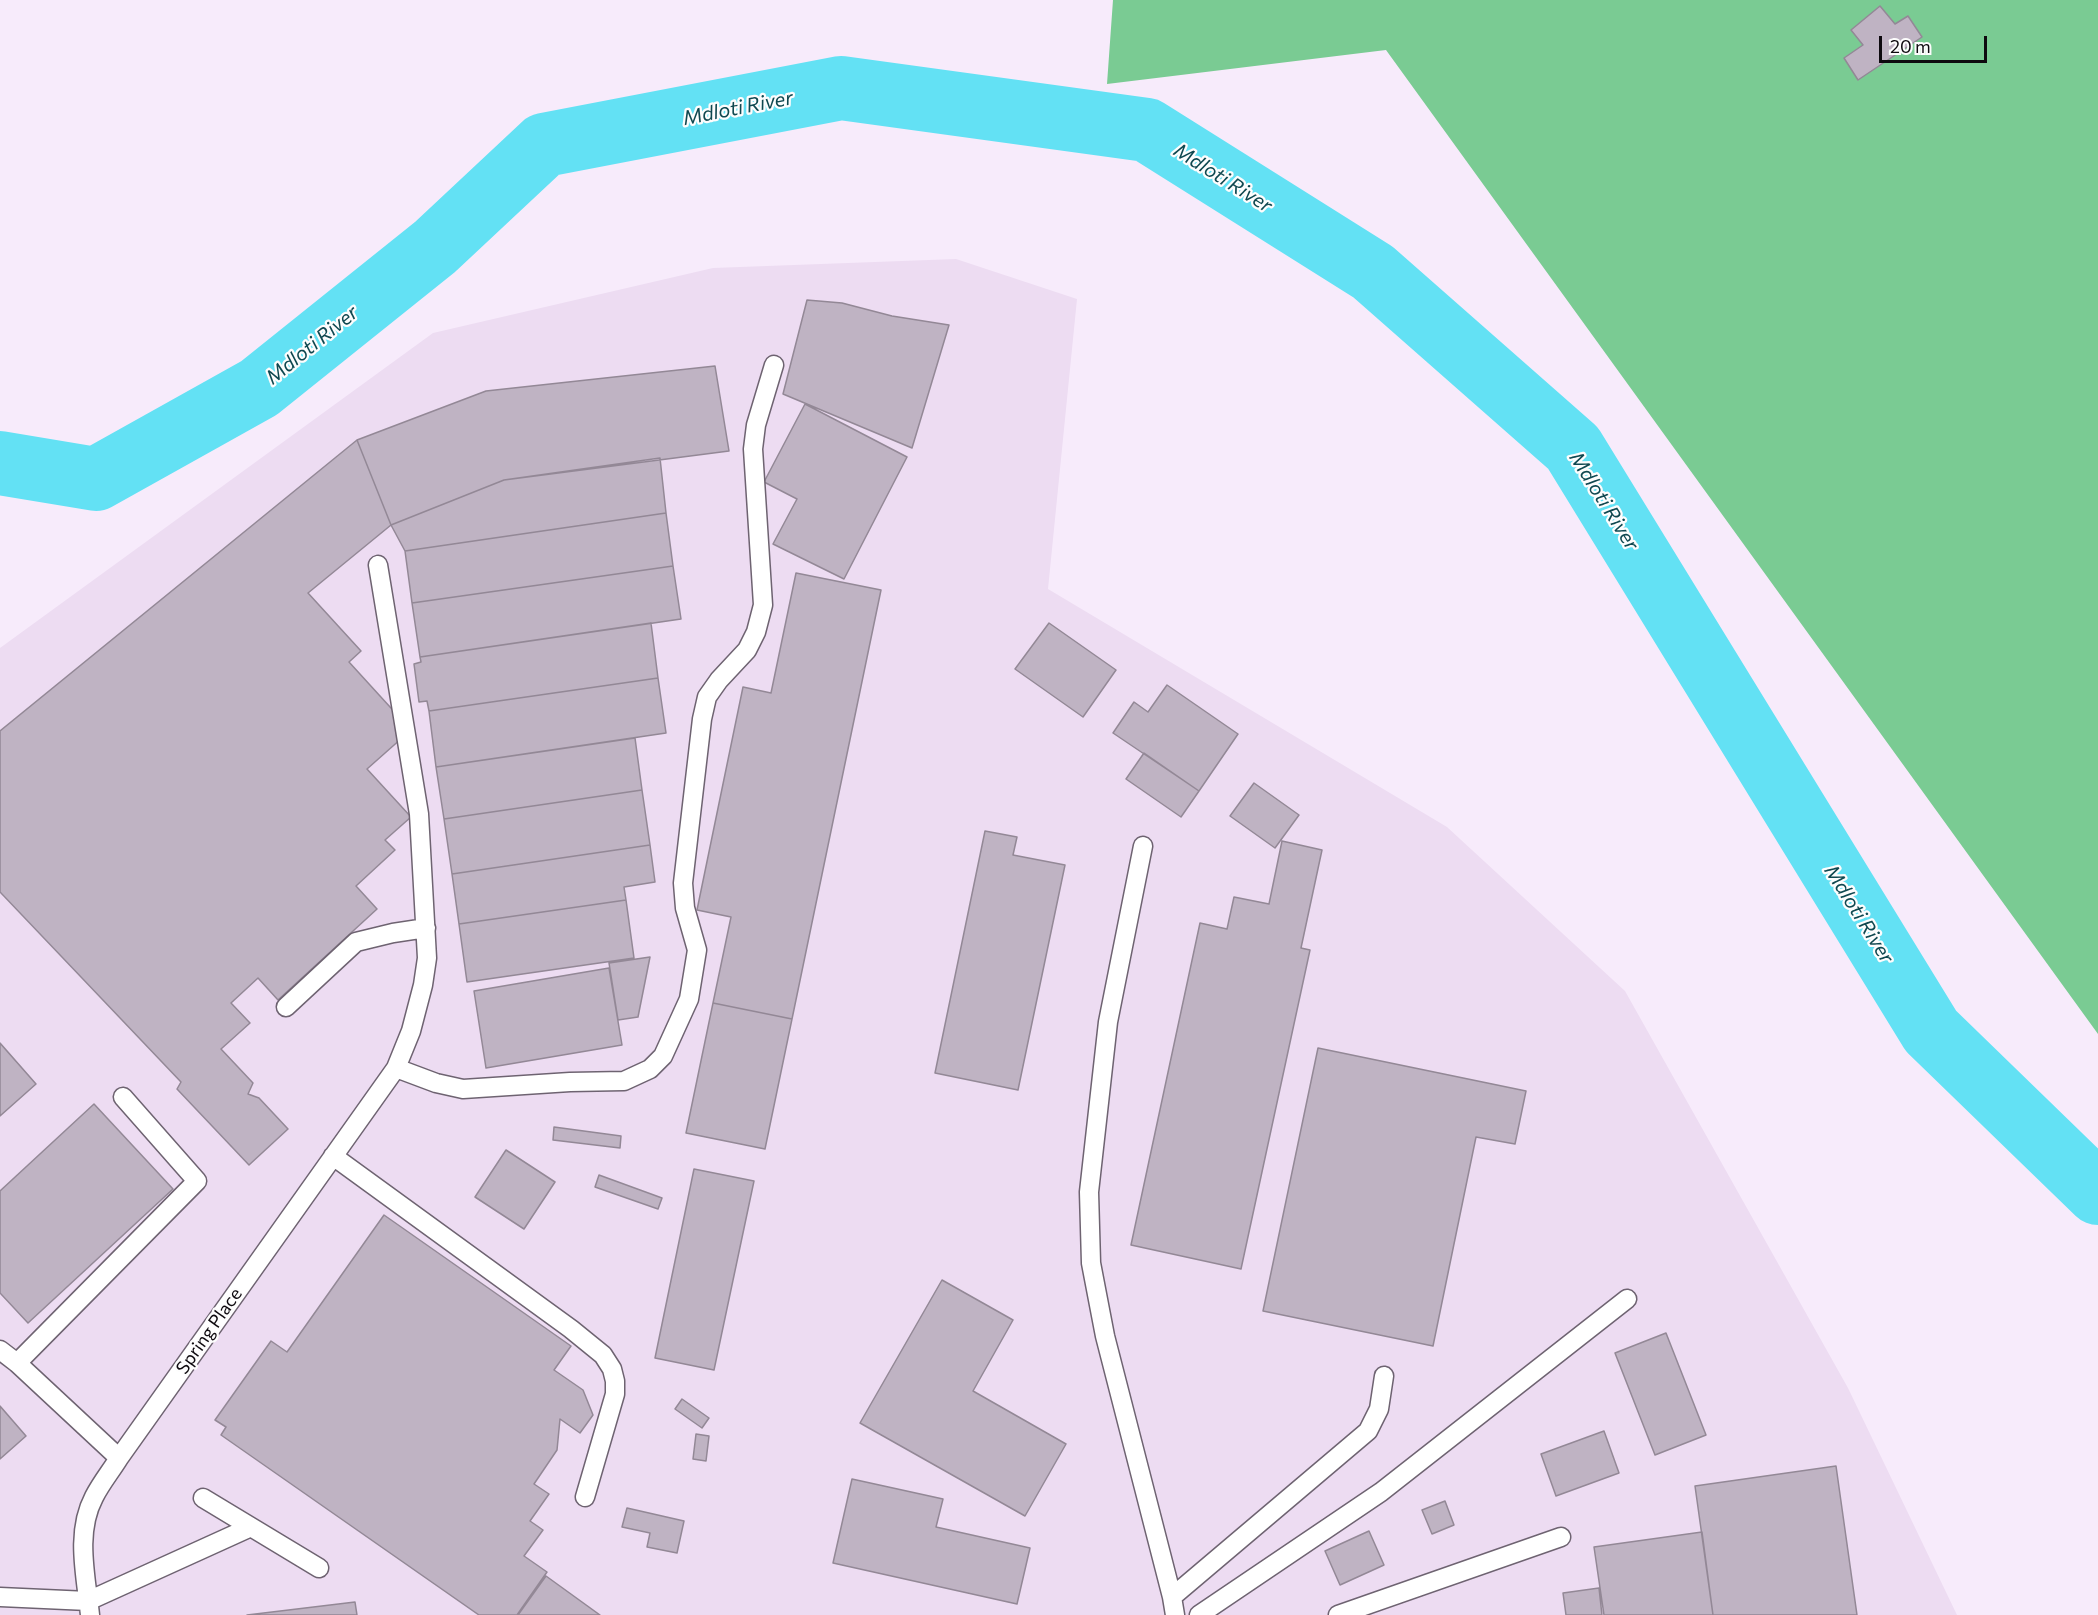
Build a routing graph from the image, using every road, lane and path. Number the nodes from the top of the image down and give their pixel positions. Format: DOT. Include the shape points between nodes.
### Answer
graph roads {
  1 [pos="774,365"];
  2 [pos="378,565"];
  3 [pos="1143,846"];
  4 [pos="426,928"];
  5 [pos="286,1007"];
  6 [pos="396,1068"];
  7 [pos="123,1097"];
  8 [pos="333,1156"];
  9 [pos="1627,1299"];
  10 [pos="0,1350"];
  11 [pos="17,1363"];
  12 [pos="1384,1376"];
  13 [pos="120,1458"];
  14 [pos="585,1497"];
  15 [pos="203,1498"];
  16 [pos="251,1527"];
  17 [pos="1561,1537"];
  18 [pos="319,1568"];
  19 [pos="0,1597"];
  20 [pos="1174,1606"];
  21 [pos="89,1608"];
  22 [pos="1199,1615"];
  23 [pos="1338,1615"];
  1 -- 6 [label="lane" via="756,424 753,449 763,605 747,650 707,697 702,719 683,883 685,908 697,950 689,999 663,1056 650,1069 624,1081 463,1089"];
  2 -- 4 [label="lane, Spring Place" via="419,814"];
  3 -- 20 [label="lane" via="1108,1022 1089,1192 1090,1263"];
  4 -- 5 [label="lane" via="356,942"];
  4 -- 6 [label="lane, Spring Place" via="423,985"];
  6 -- 8 [label="lane, Spring Place"];
  7 -- 11 [label="lane" via="197,1181"];
  8 -- 13 [label="lane, Spring Place"];
  8 -- 14 [label="lane" via="603,1355 612,1369 615,1394"];
  9 -- 22 [label="lane" via="1381,1492"];
  10 -- 11 [label="lane"];
  11 -- 13 [label="lane"];
  12 -- 20 [label="lane" via="1379,1409 1368,1431"];
  13 -- 21 [label="lane, Spring Place" via="94,1497 86,1518 83,1550"];
  15 -- 16 [label="lane"];
  16 -- 18 [label="lane"];
  16 -- 21 [label="lane"];
  17 -- 23 [label="lane"];
  19 -- 21 [label="lane"];
}
